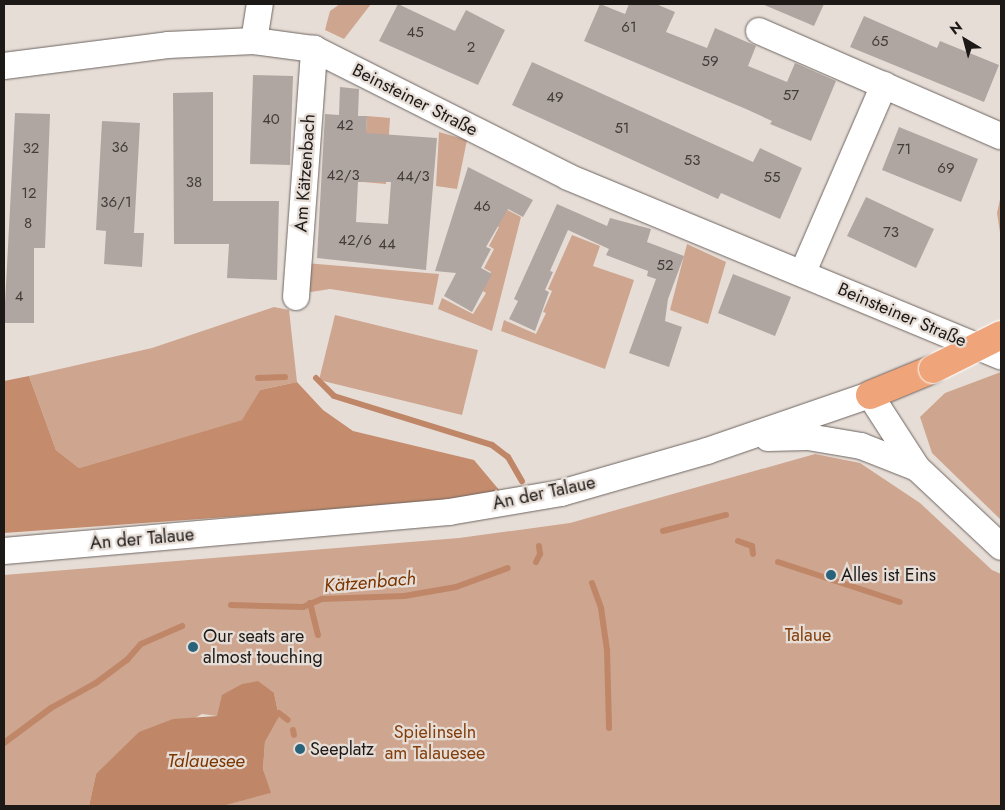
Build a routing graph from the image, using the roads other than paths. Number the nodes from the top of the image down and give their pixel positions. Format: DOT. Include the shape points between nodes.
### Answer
graph roads {
  1 [pos="260,4"];
  2 [pos="759,31"];
  3 [pos="254,41"];
  4 [pos="314,49"];
  5 [pos="4,66"];
  6 [pos="884,85"];
  7 [pos="1001,136"];
  8 [pos="803,272"];
  9 [pos="296,297"];
  10 [pos="1001,335"];
  11 [pos="1001,356"];
  12 [pos="870,395"];
  13 [pos="741,439"];
  14 [pos="917,468"];
  15 [pos="1001,546"];
  16 [pos="4,551"];
  1 -- 3 [label="street"];
  2 -- 6 [label="street"];
  3 -- 4 [label="street, Beinsteiner Straße"];
  3 -- 5 [label="street, Beinsteiner Straße" via="168,45"];
  4 -- 8 [label="street, Beinsteiner Straße" via="568,177"];
  4 -- 9 [label="street, Am Kätzenbach"];
  6 -- 7 [label="street"];
  6 -- 8 [label="street"];
  8 -- 11 [label="street, Beinsteiner Straße"];
  10 -- 12 [label="highway, bridge" via="933,369"];
  12 -- 13 [label="street, An der Talaue"];
  12 -- 14 [label="street"];
  13 -- 14 [label="street" via="808,437 861,446"];
  13 -- 16 [label="street, An der Talaue" via="561,493 449,512"];
  14 -- 15 [label="street"];
}
